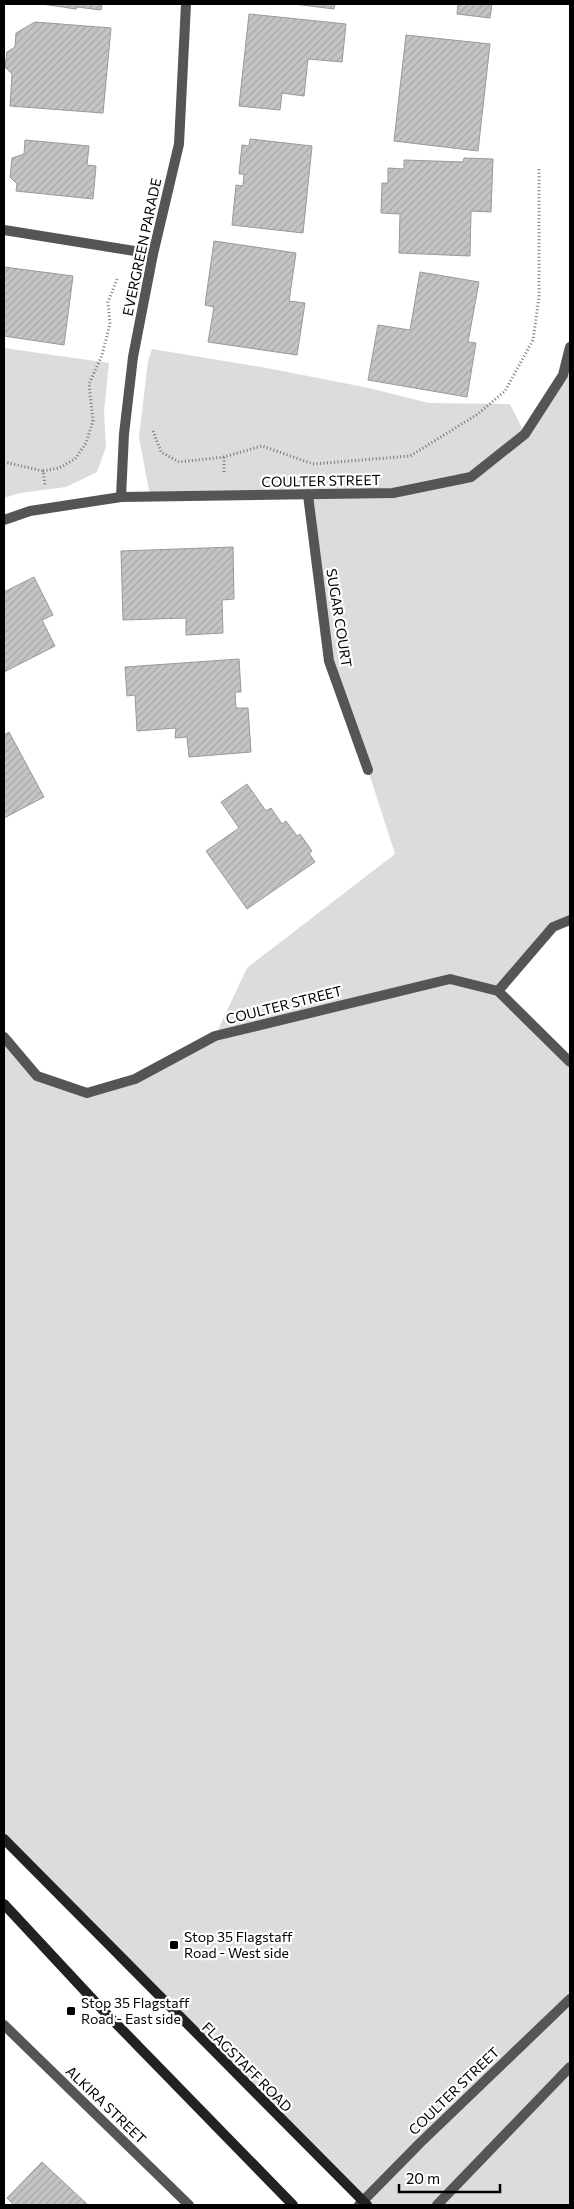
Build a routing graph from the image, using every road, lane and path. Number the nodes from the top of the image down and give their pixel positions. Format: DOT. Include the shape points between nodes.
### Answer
graph roads {
  1 [pos="186,4"];
  2 [pos="539,168"];
  3 [pos="4,230"];
  4 [pos="153,254"];
  5 [pos="117,279"];
  6 [pos="570,347"];
  7 [pos="153,430"];
  8 [pos="224,457"];
  9 [pos="4,462"];
  10 [pos="43,471"];
  11 [pos="224,480"];
  12 [pos="45,486"];
  13 [pos="308,495"];
  14 [pos="120,497"];
  15 [pos="4,520"];
  16 [pos="368,770"];
  17 [pos="570,920"];
  18 [pos="498,991"];
  19 [pos="4,1037"];
  20 [pos="570,1062"];
  21 [pos="4,1839"];
  22 [pos="4,1904"];
  23 [pos="570,1999"];
  24 [pos="4,2025"];
  25 [pos="570,2067"];
  26 [pos="363,2204"];
  27 [pos="189,2205"];
  28 [pos="293,2205"];
  29 [pos="437,2205"];
  1 -- 4 [label="street, EVERGREEN PARADE" via="178,144"];
  2 -- 8 [label="path" via="539,296 533,340 505,391 478,414 410,456 313,464 262,446"];
  3 -- 4 [label="street"];
  4 -- 14 [label="street, EVERGREEN PARADE" via="133,357"];
  5 -- 10 [label="path" via="108,302 110,324 102,355 89,384 94,421 86,443 60,468"];
  6 -- 13 [label="street, COULTER STREET" via="564,375 525,434 471,477 393,493"];
  7 -- 8 [label="path" via="161,452 179,462"];
  8 -- 11 [label="path"];
  9 -- 10 [label="path"];
  10 -- 12 [label="path"];
  13 -- 14 [label="street, COULTER STREET"];
  13 -- 16 [label="street, SUGAR COURT" via="329,661"];
  14 -- 15 [label="street, COULTER STREET" via="30,511"];
  17 -- 18 [label="street" via="553,927"];
  18 -- 19 [label="street, COULTER STREET" via="450,979 215,1036 135,1079 87,1093 37,1076"];
  18 -- 20 [label="street"];
  21 -- 26 [label="main road, FLAGSTAFF ROAD"];
  22 -- 28 [label="main road"];
  23 -- 26 [label="street, COULTER STREET" via="420,2143"];
  24 -- 27 [label="street, ALKIRA STREET"];
  25 -- 29 [label="street"];
}
